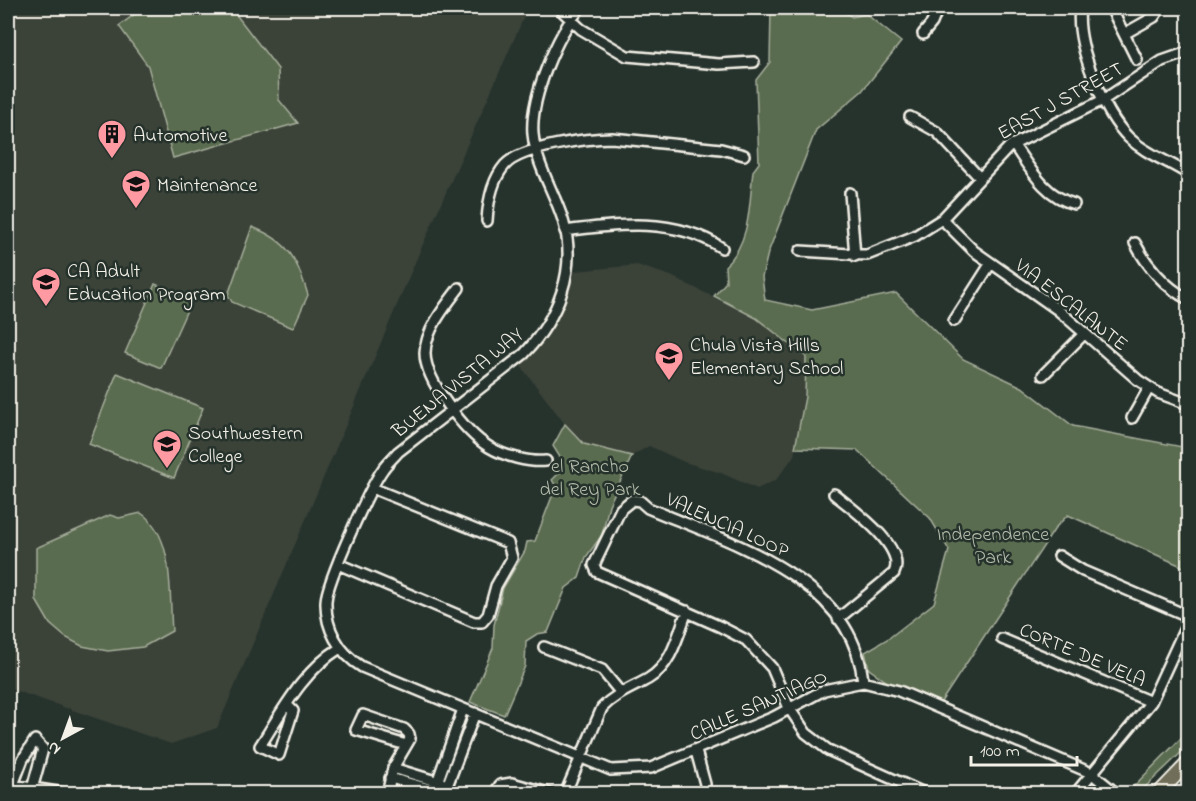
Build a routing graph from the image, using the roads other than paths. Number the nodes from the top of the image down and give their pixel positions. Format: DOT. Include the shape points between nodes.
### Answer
graph roads {
  1 [pos="580,8"];
  2 [pos="938,8"];
  3 [pos="1080,8"];
  4 [pos="1111,8"];
  5 [pos="1160,8"];
  6 [pos="563,12"];
  7 [pos="571,20"];
  8 [pos="923,34"];
  9 [pos="1124,34"];
  10 [pos="1188,52"];
  11 [pos="1137,60"];
  12 [pos="754,62"];
  13 [pos="1103,100"];
  14 [pos="910,117"];
  15 [pos="1013,144"];
  16 [pos="536,151"];
  17 [pos="744,154"];
  18 [pos="1188,174"];
  19 [pos="979,177"];
  20 [pos="850,193"];
  21 [pos="1074,204"];
  22 [pos="942,219"];
  23 [pos="486,222"];
  24 [pos="565,231"];
  25 [pos="1135,243"];
  26 [pos="722,248"];
  27 [pos="800,251"];
  28 [pos="855,256"];
  29 [pos="991,263"];
  30 [pos="459,288"];
  31 [pos="1188,299"];
  32 [pos="954,321"];
  33 [pos="1084,334"];
  34 [pos="1043,375"];
  35 [pos="1149,388"];
  36 [pos="1188,404"];
  37 [pos="453,409"];
  38 [pos="1132,418"];
  39 [pos="546,461"];
  40 [pos="372,488"];
  41 [pos="834,494"];
  42 [pos="1059,556"];
  43 [pos="338,564"];
  44 [pos="687,611"];
  45 [pos="1187,615"];
  46 [pos="838,619"];
  47 [pos="1002,639"];
  48 [pos="544,647"];
  49 [pos="340,648"];
  50 [pos="863,682"];
  51 [pos="621,693"];
  52 [pos="1151,702"];
  53 [pos="287,705"];
  54 [pos="789,708"];
  55 [pos="463,709"];
  56 [pos="475,713"];
  57 [pos="406,745"];
  58 [pos="696,752"];
  59 [pos="579,757"];
  60 [pos="1188,763"];
  61 [pos="391,773"];
  62 [pos="1091,773"];
  63 [pos="512,783"];
  64 [pos="32,789"];
  65 [pos="439,789"];
  66 [pos="495,792"];
  67 [pos="70,794"];
  68 [pos="387,794"];
  69 [pos="509,794"];
  70 [pos="552,794"];
  71 [pos="565,794"];
  72 [pos="704,794"];
  73 [pos="926,794"];
  74 [pos="1075,794"];
  75 [pos="1117,794"];
  76 [pos="1158,794"];
  1 -- 7 [label="street, BUENA VISTA WAY"];
  2 -- 8 [label="street"];
  3 -- 13 [label="street" via="1078,22 1093,79"];
  4 -- 9 [label="street"];
  5 -- 9 [label="street" via="1154,17"];
  6 -- 7 [label="street"];
  7 -- 12 [label="street" via="627,56 719,64"];
  7 -- 16 [label="street, BUENA VISTA WAY" via="556,48 535,106"];
  9 -- 11 [label="street"];
  10 -- 13 [label="street, EAST J STREET" via="1162,61"];
  13 -- 15 [label="street, EAST J STREET"];
  13 -- 18 [label="street" via="1130,139"];
  14 -- 19 [label="street" via="937,132"];
  15 -- 19 [label="street, EAST J STREET"];
  15 -- 21 [label="street" via="1040,184"];
  16 -- 17 [label="street" via="593,138 612,138"];
  16 -- 23 [label="street" via="513,158 505,165 490,195"];
  16 -- 24 [label="street, BUENA VISTA WAY"];
  19 -- 22 [label="street, EAST J STREET"];
  20 -- 28 [label="street"];
  22 -- 28 [label="street, EAST J STREET" via="915,236"];
  22 -- 29 [label="street, VIA ESCALANTE" via="965,244"];
  24 -- 26 [label="street" via="615,223 642,224 683,230"];
  24 -- 37 [label="street, BUENA VISTA WAY" via="566,278 555,313 540,338"];
  25 -- 31 [label="street" via="1167,285"];
  27 -- 28 [label="street, EAST J STREET"];
  29 -- 32 [label="street"];
  29 -- 33 [label="street, VIA ESCALANTE" via="1058,310"];
  30 -- 37 [label="street" via="437,321 425,353 428,372"];
  33 -- 34 [label="street"];
  33 -- 35 [label="street, VIA ESCALANTE"];
  35 -- 36 [label="street, VIA ESCALANTE"];
  35 -- 38 [label="street"];
  37 -- 39 [label="street" via="489,447 527,460"];
  37 -- 40 [label="street, BUENA VISTA WAY" via="398,452"];
  40 -- 43 [label="street, BUENA VISTA WAY"];
  40 -- 43 [label="street" via="508,543 512,558 496,586 488,615 482,622 474,622"];
  41 -- 46 [label="street" via="877,530 896,557 897,568"];
  42 -- 45 [label="street" via="1083,572"];
  43 -- 49 [label="street, BUENA VISTA WAY" via="326,599 332,632"];
  44 -- 46 [label="street, VALENCIA LOOP" via="597,572 594,565 626,503 640,501 648,508 766,558 804,582"];
  44 -- 51 [label="street" via="662,667"];
  44 -- 54 [label="street, VALENCIA LOOP" via="741,637 760,653 776,676"];
  45 -- 52 [label="street" via="1186,626"];
  46 -- 50 [label="street, VALENCIA LOOP" via="854,647"];
  47 -- 52 [label="street, CORTE DE VELA"];
  48 -- 51 [label="street" via="602,670"];
  49 -- 53 [label="street" via="313,669"];
  49 -- 55 [label="street, BUENA VISTA WAY" via="362,667"];
  50 -- 54 [label="street, CALLE SANTIAGO" via="824,690"];
  50 -- 62 [label="street, CALLE SANTIAGO" via="899,691"];
  51 -- 59 [label="street" via="610,699 595,718"];
  52 -- 62 [label="street"];
  53 -- 53 [label="street" via="292,711 279,755 260,746"];
  54 -- 58 [label="street, CALLE SANTIAGO"];
  54 -- 73 [label="street, VALENCIA LOOP" via="806,733 828,750"];
  55 -- 56 [label="street, BUENA VISTA WAY"];
  55 -- 65 [label="street"];
  56 -- 59 [label="street, CALLE SANTIAGO"];
  56 -- 65 [label="street"];
  57 -- 57 [label="street" via="410,740 404,729 363,716 356,730"];
  57 -- 61 [label="street"];
  58 -- 59 [label="street, CALLE SANTIAGO" via="651,768 628,771 603,768"];
  58 -- 72 [label="street"];
  59 -- 71 [label="street"];
  60 -- 76 [label="main road"];
  61 -- 65 [label="street"];
  61 -- 68 [label="street"];
  62 -- 74 [label="street"];
  62 -- 75 [label="street, CALLE SANTIAGO"];
  63 -- 66 [label="street" via="503,783"];
  63 -- 69 [label="street"];
  63 -- 70 [label="street"];
  64 -- 64 [label="street" via="16,787 12,782 35,740 44,749"];
  64 -- 67 [label="street"];
}
